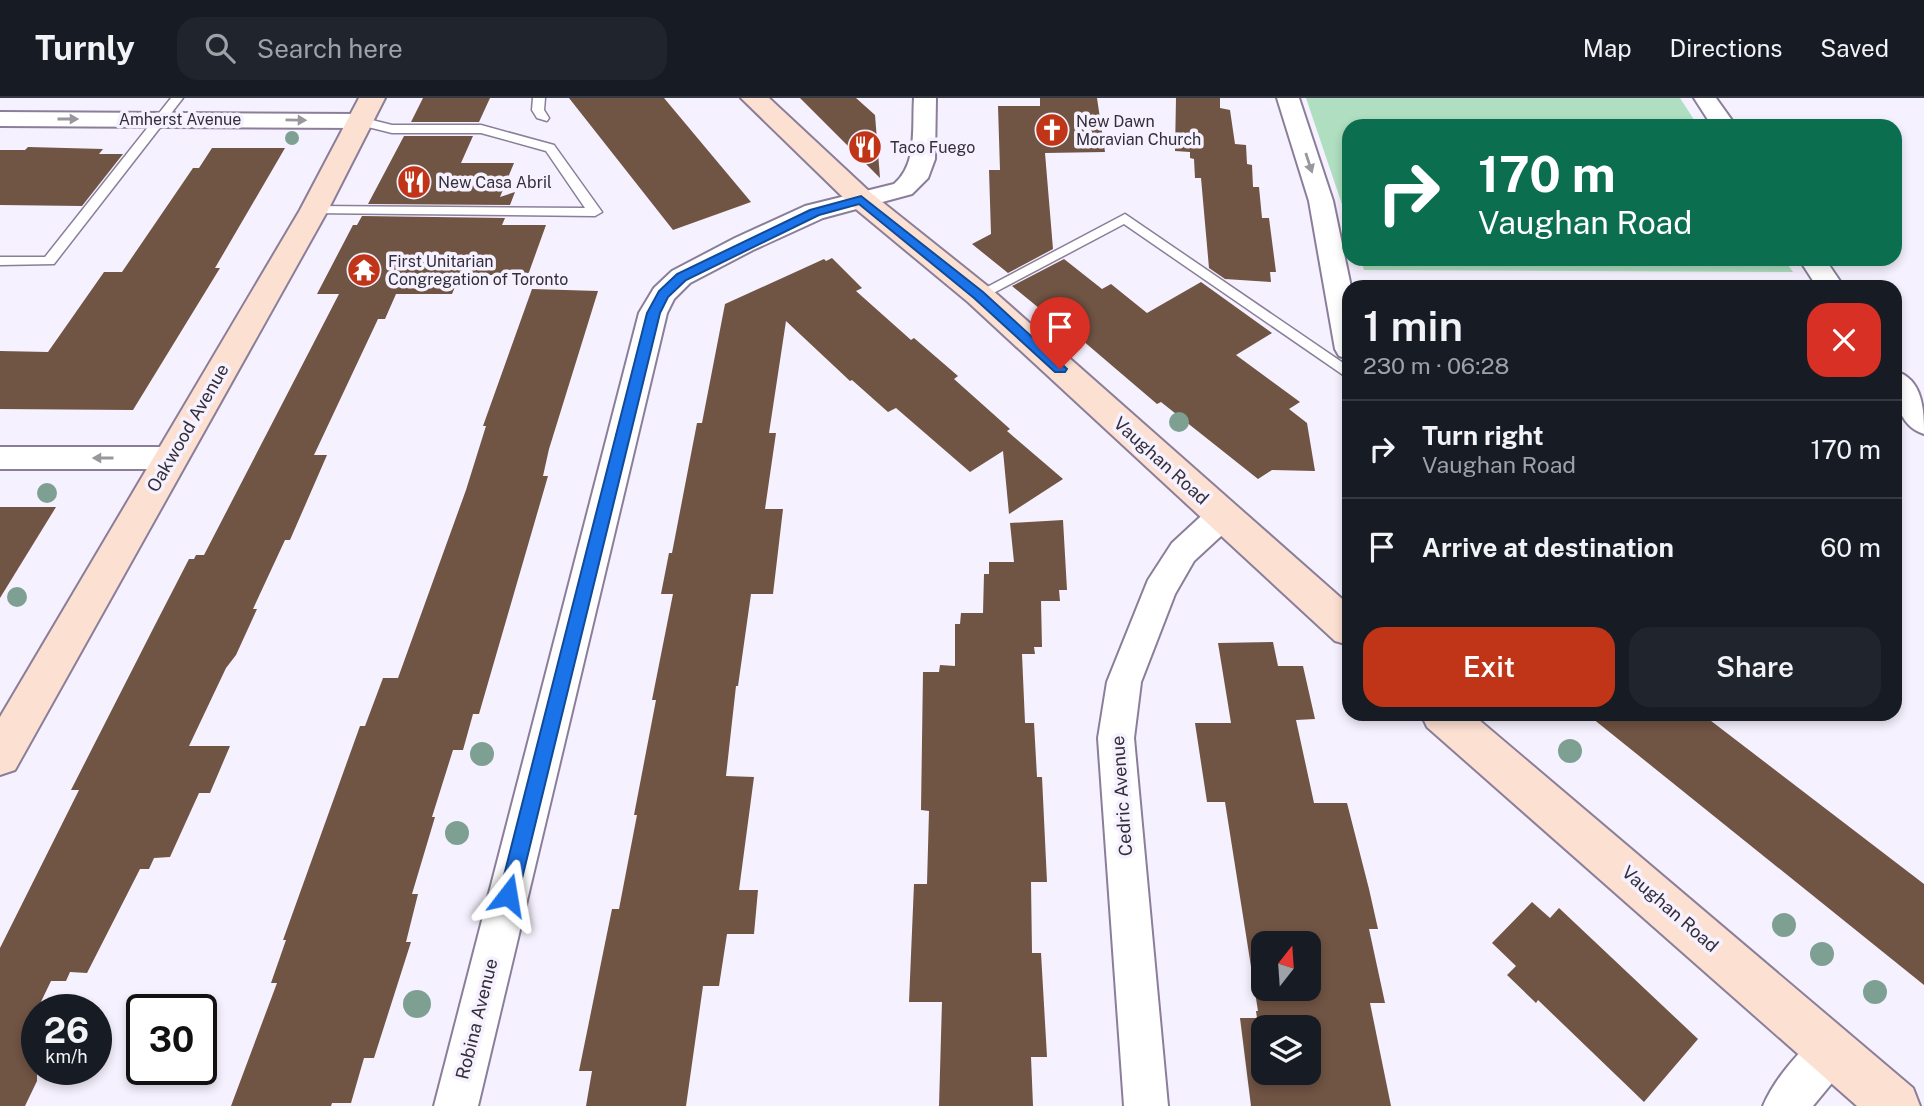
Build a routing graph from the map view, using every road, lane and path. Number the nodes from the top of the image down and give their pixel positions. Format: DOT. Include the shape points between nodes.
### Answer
graph roads {
  1 [pos="177,98"];
  2 [pos="539,98"];
  3 [pos="754,98"];
  4 [pos="925,98"];
  5 [pos="1288,98"];
  6 [pos="1705,98"];
  7 [pos="366,109"];
  8 [pos="162,118"];
  9 [pos="543,118"];
  10 [pos="1719,119"];
  11 [pos="0,120"];
  12 [pos="861,199"];
  13 [pos="314,210"];
  14 [pos="0,261"];
  15 [pos="979,295"];
  16 [pos="1342,312"];
  17 [pos="1342,369"];
  18 [pos="1902,391"];
  19 [pos="1924,423"];
  20 [pos="0,458"];
  21 [pos="171,458"];
  22 [pos="1222,516"];
  23 [pos="1342,623"];
  24 [pos="1450,721"];
  25 [pos="0,756"];
  26 [pos="1831,1051"];
  27 [pos="456,1106"];
  28 [pos="1146,1106"];
  29 [pos="1785,1106"];
  30 [pos="1895,1106"];
  1 -- 8 [label="lane"];
  2 -- 9 [label="lane"];
  3 -- 12 [label="street, Vaughan Road"];
  4 -- 12 [label="street, Robina Avenue" via="923,159 916,178 903,189"];
  5 -- 16 [label="street, one-way" via="1321,201"];
  6 -- 10 [label="street"];
  8 -- 7 [label="street, Amherst Avenue, one-way"];
  7 -- 13 [label="street, Oakwood Avenue"];
  7 -- 13 [label="lane" via="392,129 481,129 551,148 595,212"];
  11 -- 8 [label="street, Amherst Avenue, one-way"];
  8 -- 14 [label="lane" via="49,261"];
  12 -- 15 [label="street, Vaughan Road"];
  12 -- 27 [label="street, Robina Avenue" via="814,212 681,277 663,294 653,313"];
  13 -- 21 [label="street, Oakwood Avenue"];
  15 -- 17 [label="lane" via="1125,218"];
  15 -- 22 [label="street, Vaughan Road"];
  18 -- 19 [label="street"];
  21 -- 20 [label="street, one-way"];
  21 -- 25 [label="street, Oakwood Avenue"];
  22 -- 23 [label="street, Vaughan Road"];
  22 -- 28 [label="street, Cedric Avenue" via="1183,552 1160,590 1124,681 1116,738"];
  24 -- 26 [label="street, Vaughan Road"];
  26 -- 29 [label="street"];
  26 -- 30 [label="street, Vaughan Road"];
}
